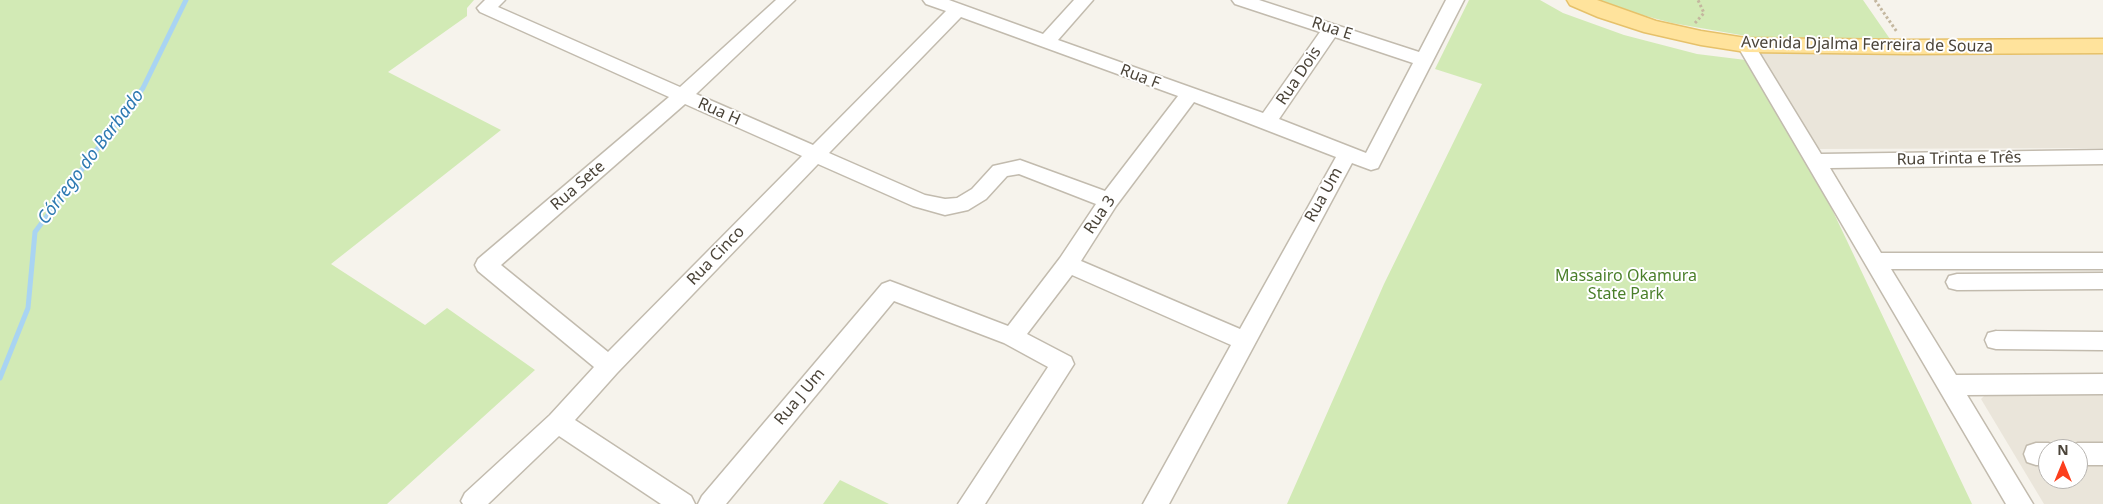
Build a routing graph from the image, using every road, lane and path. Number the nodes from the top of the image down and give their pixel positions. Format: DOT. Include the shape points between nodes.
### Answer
graph roads {
  1 [pos="932,0"];
  2 [pos="1084,0"];
  3 [pos="1241,0"];
  4 [pos="1455,0"];
  5 [pos="1578,0"];
  6 [pos="1698,0"];
  7 [pos="1875,0"];
  8 [pos="778,2"];
  9 [pos="491,4"];
  10 [pos="956,10"];
  11 [pos="1331,29"];
  12 [pos="1684,34"];
  13 [pos="1047,41"];
  14 [pos="1746,45"];
  15 [pos="2103,46"];
  16 [pos="1907,47"];
  17 [pos="1423,60"];
  18 [pos="1188,95"];
  19 [pos="682,96"];
  20 [pos="1267,122"];
  21 [pos="815,154"];
  22 [pos="1347,154"];
  23 [pos="2103,157"];
  24 [pos="1815,161"];
  25 [pos="1108,201"];
  26 [pos="1875,261"];
  27 [pos="2103,261"];
  28 [pos="1068,264"];
  29 [pos="2103,281"];
  30 [pos="1957,282"];
  31 [pos="1012,337"];
  32 [pos="1996,340"];
  33 [pos="1244,341"];
  34 [pos="2103,341"];
  35 [pos="609,366"];
  36 [pos="2103,384"];
  37 [pos="1949,385"];
  38 [pos="558,422"];
  39 [pos="2088,454"];
  40 [pos="2103,454"];
  41 [pos="474,501"];
  42 [pos="682,504"];
  43 [pos="711,504"];
  44 [pos="972,504"];
  45 [pos="1156,504"];
  46 [pos="2020,504"];
  1 -- 10 [label="street, Rua F"];
  2 -- 13 [label="street"];
  3 -- 11 [label="street, Rua E"];
  4 -- 17 [label="street, Rua Um"];
  5 -- 12 [label="main road, Avenida Djalma Ferreira de Souza" via="1652,27"];
  6 -- 12 [label="path" via="1704,13"];
  7 -- 16 [label="path"];
  8 -- 19 [label="street, Rua Sete"];
  9 -- 19 [label="street, Rua H"];
  10 -- 13 [label="street, Rua F"];
  10 -- 21 [label="street, Rua Cinco"];
  11 -- 17 [label="street, Rua E"];
  11 -- 20 [label="street, Rua Dois"];
  12 -- 14 [label="main road, Avenida Djalma Ferreira de Souza"];
  13 -- 18 [label="street, Rua F"];
  14 -- 16 [label="main road, Avenida Djalma Ferreira de Souza"];
  14 -- 24 [label="street"];
  15 -- 16 [label="main road, Avenida Djalma Ferreira de Souza"];
  17 -- 22 [label="street, Rua Um" via="1371,163"];
  18 -- 20 [label="street, Rua F"];
  18 -- 25 [label="street, Rua 3"];
  19 -- 21 [label="street, Rua H"];
  19 -- 35 [label="street, Rua Sete" via="486,265"];
  20 -- 22 [label="street, Rua F"];
  21 -- 25 [label="street, Rua H" via="938,206 954,207 974,198 1000,171 1015,168 1028,169"];
  21 -- 35 [label="street, Rua Cinco"];
  22 -- 33 [label="street, Rua Um"];
  23 -- 24 [label="street, Rua Trinta e Três"];
  24 -- 26 [label="street"];
  25 -- 28 [label="street, Rua 3"];
  26 -- 27 [label="street"];
  26 -- 37 [label="street"];
  28 -- 31 [label="street, Rua 3"];
  28 -- 33 [label="street"];
  29 -- 30 [label="street"];
  31 -- 43 [label="street, Rua J Um" via="890,290"];
  31 -- 44 [label="street" via="1063,364"];
  32 -- 34 [label="street"];
  33 -- 45 [label="street, Rua Um"];
  35 -- 38 [label="street, Rua Cinco"];
  36 -- 37 [label="street"];
  37 -- 46 [label="street"];
  38 -- 41 [label="street, Rua Cinco"];
  38 -- 42 [label="street"];
  39 -- 40 [label="street"];
}
